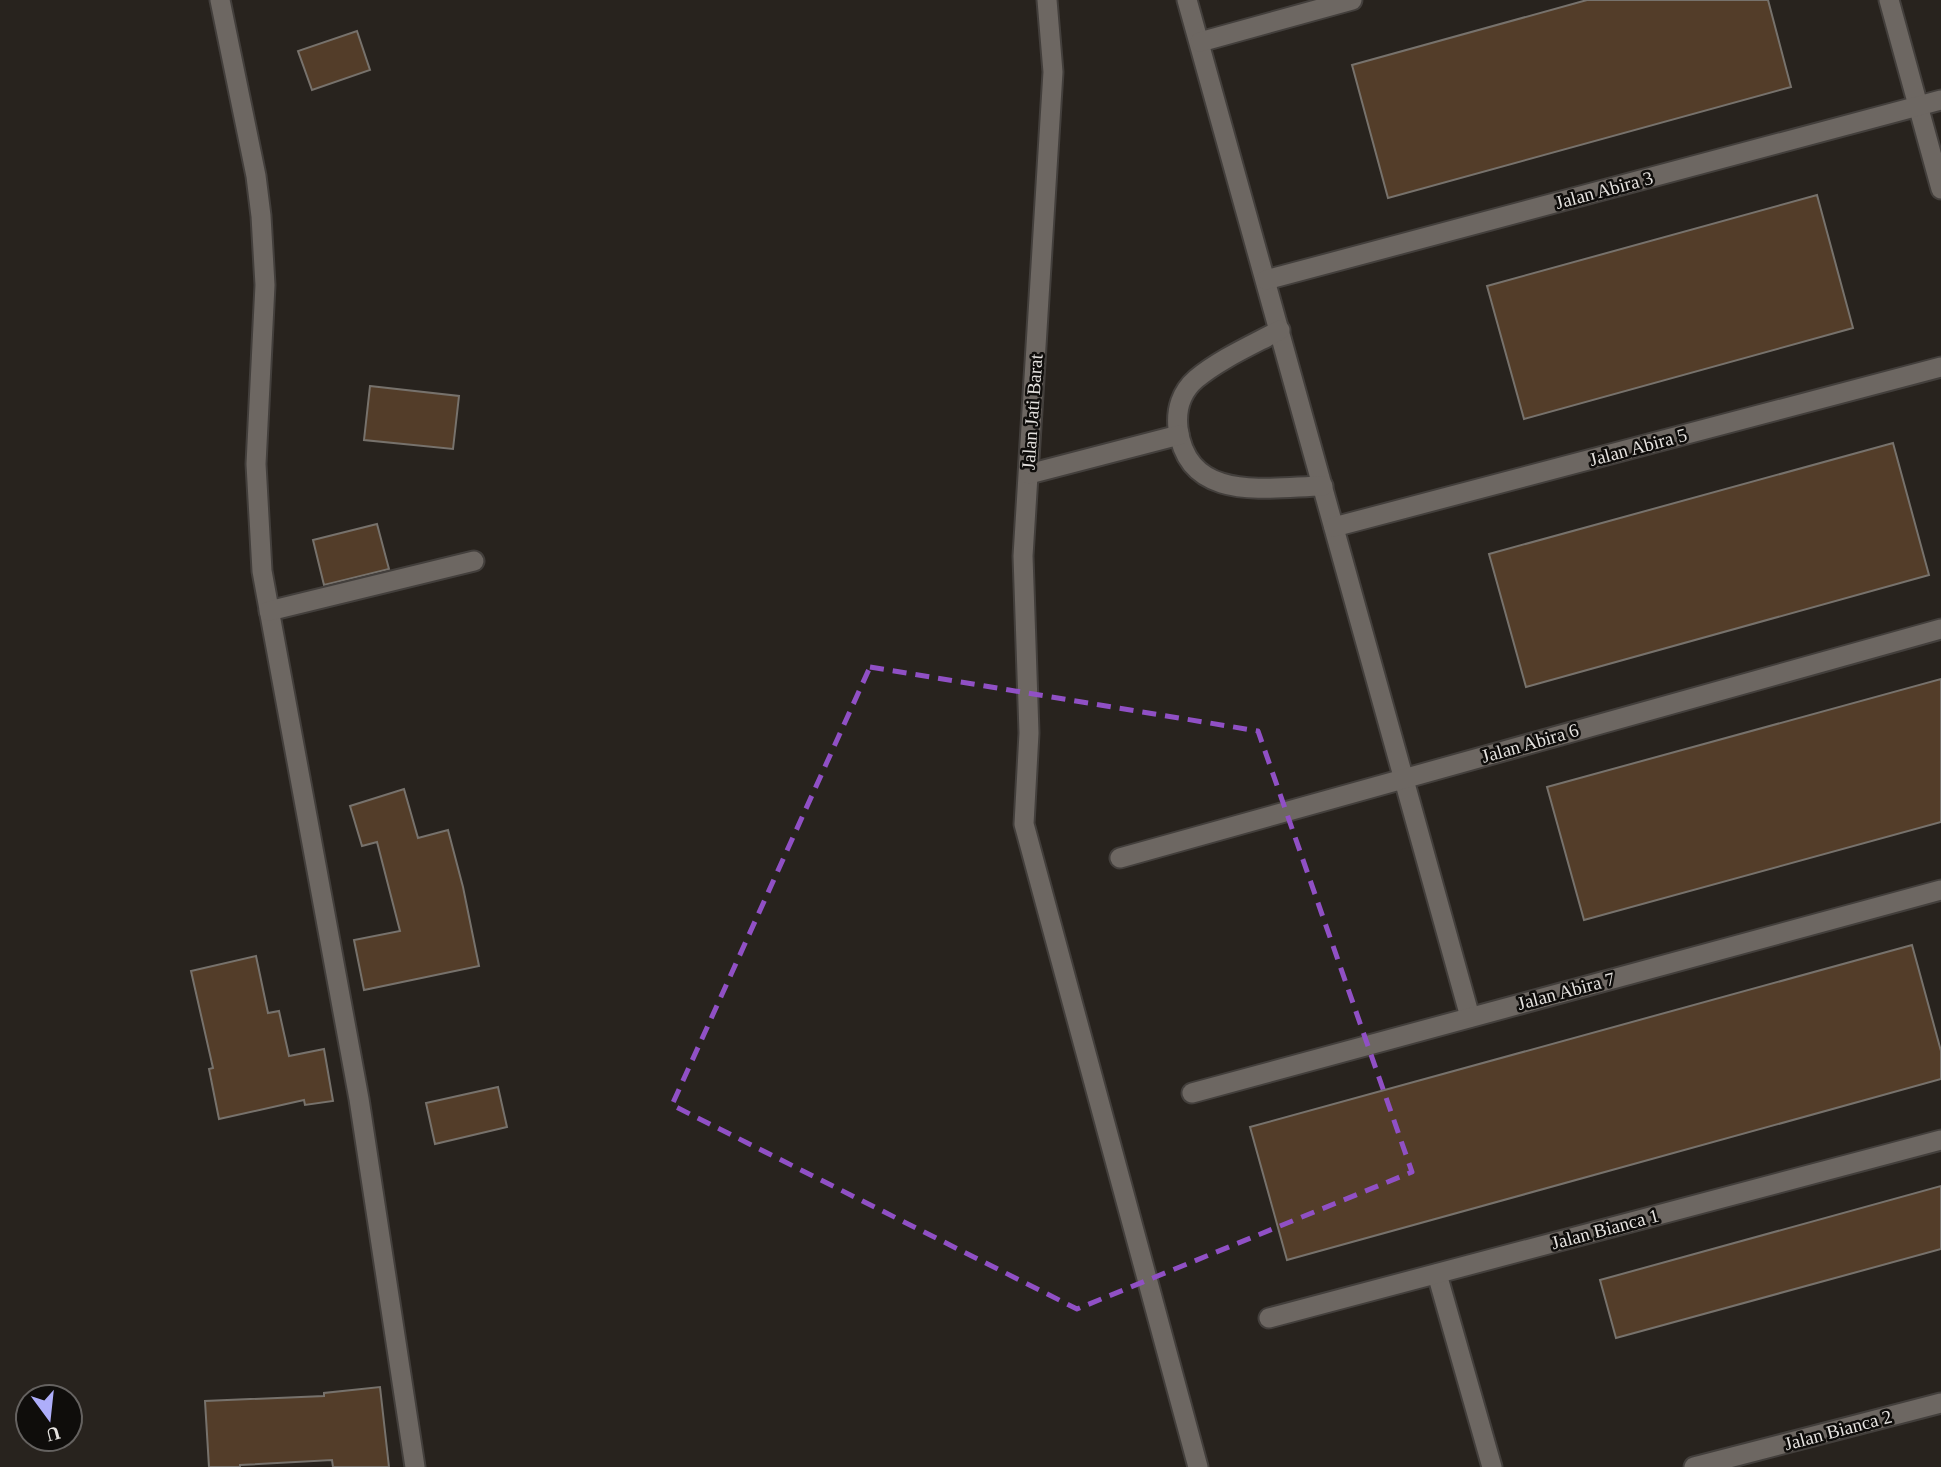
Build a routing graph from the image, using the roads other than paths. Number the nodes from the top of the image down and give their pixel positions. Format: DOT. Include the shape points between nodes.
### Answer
graph roads {
  1 [pos="220,0"];
  2 [pos="1047,0"];
  3 [pos="1187,0"];
  4 [pos="1352,0"];
  5 [pos="1889,0"];
  6 [pos="1200,42"];
  7 [pos="1941,100"];
  8 [pos="1918,106"];
  9 [pos="1941,189"];
  10 [pos="1266,280"];
  11 [pos="1280,330"];
  12 [pos="1941,367"];
  13 [pos="1179,435"];
  14 [pos="1028,474"];
  15 [pos="1323,486"];
  16 [pos="1334,527"];
  17 [pos="474,561"];
  18 [pos="269,611"];
  19 [pos="1941,629"];
  20 [pos="1404,778"];
  21 [pos="1120,858"];
  22 [pos="1941,890"];
  23 [pos="1470,1017"];
  24 [pos="1192,1093"];
  25 [pos="1941,1140"];
  26 [pos="1437,1274"];
  27 [pos="1269,1318"];
  28 [pos="1941,1403"];
  29 [pos="415,1467"];
  30 [pos="1198,1467"];
  31 [pos="1492,1467"];
  32 [pos="1694,1467"];
  1 -- 18 [label="street" via="261,216 265,285 256,464"];
  2 -- 14 [label="street, Jalan Jati Barat" via="1053,72"];
  3 -- 6 [label="street"];
  4 -- 6 [label="street"];
  5 -- 8 [label="street"];
  6 -- 10 [label="street"];
  7 -- 8 [label="street, Jalan Abira 3"];
  8 -- 9 [label="street"];
  8 -- 10 [label="street, Jalan Abira 3"];
  10 -- 11 [label="street"];
  11 -- 13 [label="street" via="1195,380 1176,413"];
  11 -- 15 [label="street"];
  12 -- 16 [label="street, Jalan Abira 5"];
  13 -- 14 [label="street"];
  13 -- 15 [label="street" via="1187,461 1203,477 1227,486"];
  14 -- 30 [label="street, Jalan Jati Barat" via="1023,556 1028,733 1024,824"];
  15 -- 16 [label="street"];
  16 -- 20 [label="street"];
  17 -- 18 [label="street"];
  18 -- 29 [label="street" via="359,1099"];
  19 -- 20 [label="street, Jalan Abira 6"];
  20 -- 21 [label="street, Jalan Abira 6"];
  20 -- 23 [label="street"];
  22 -- 23 [label="street, Jalan Abira 7"];
  23 -- 24 [label="street, Jalan Abira 7"];
  25 -- 26 [label="street, Jalan Bianca 1"];
  26 -- 27 [label="street, Jalan Bianca 1"];
  26 -- 31 [label="street"];
  28 -- 32 [label="street, Jalan Bianca 2"];
}
